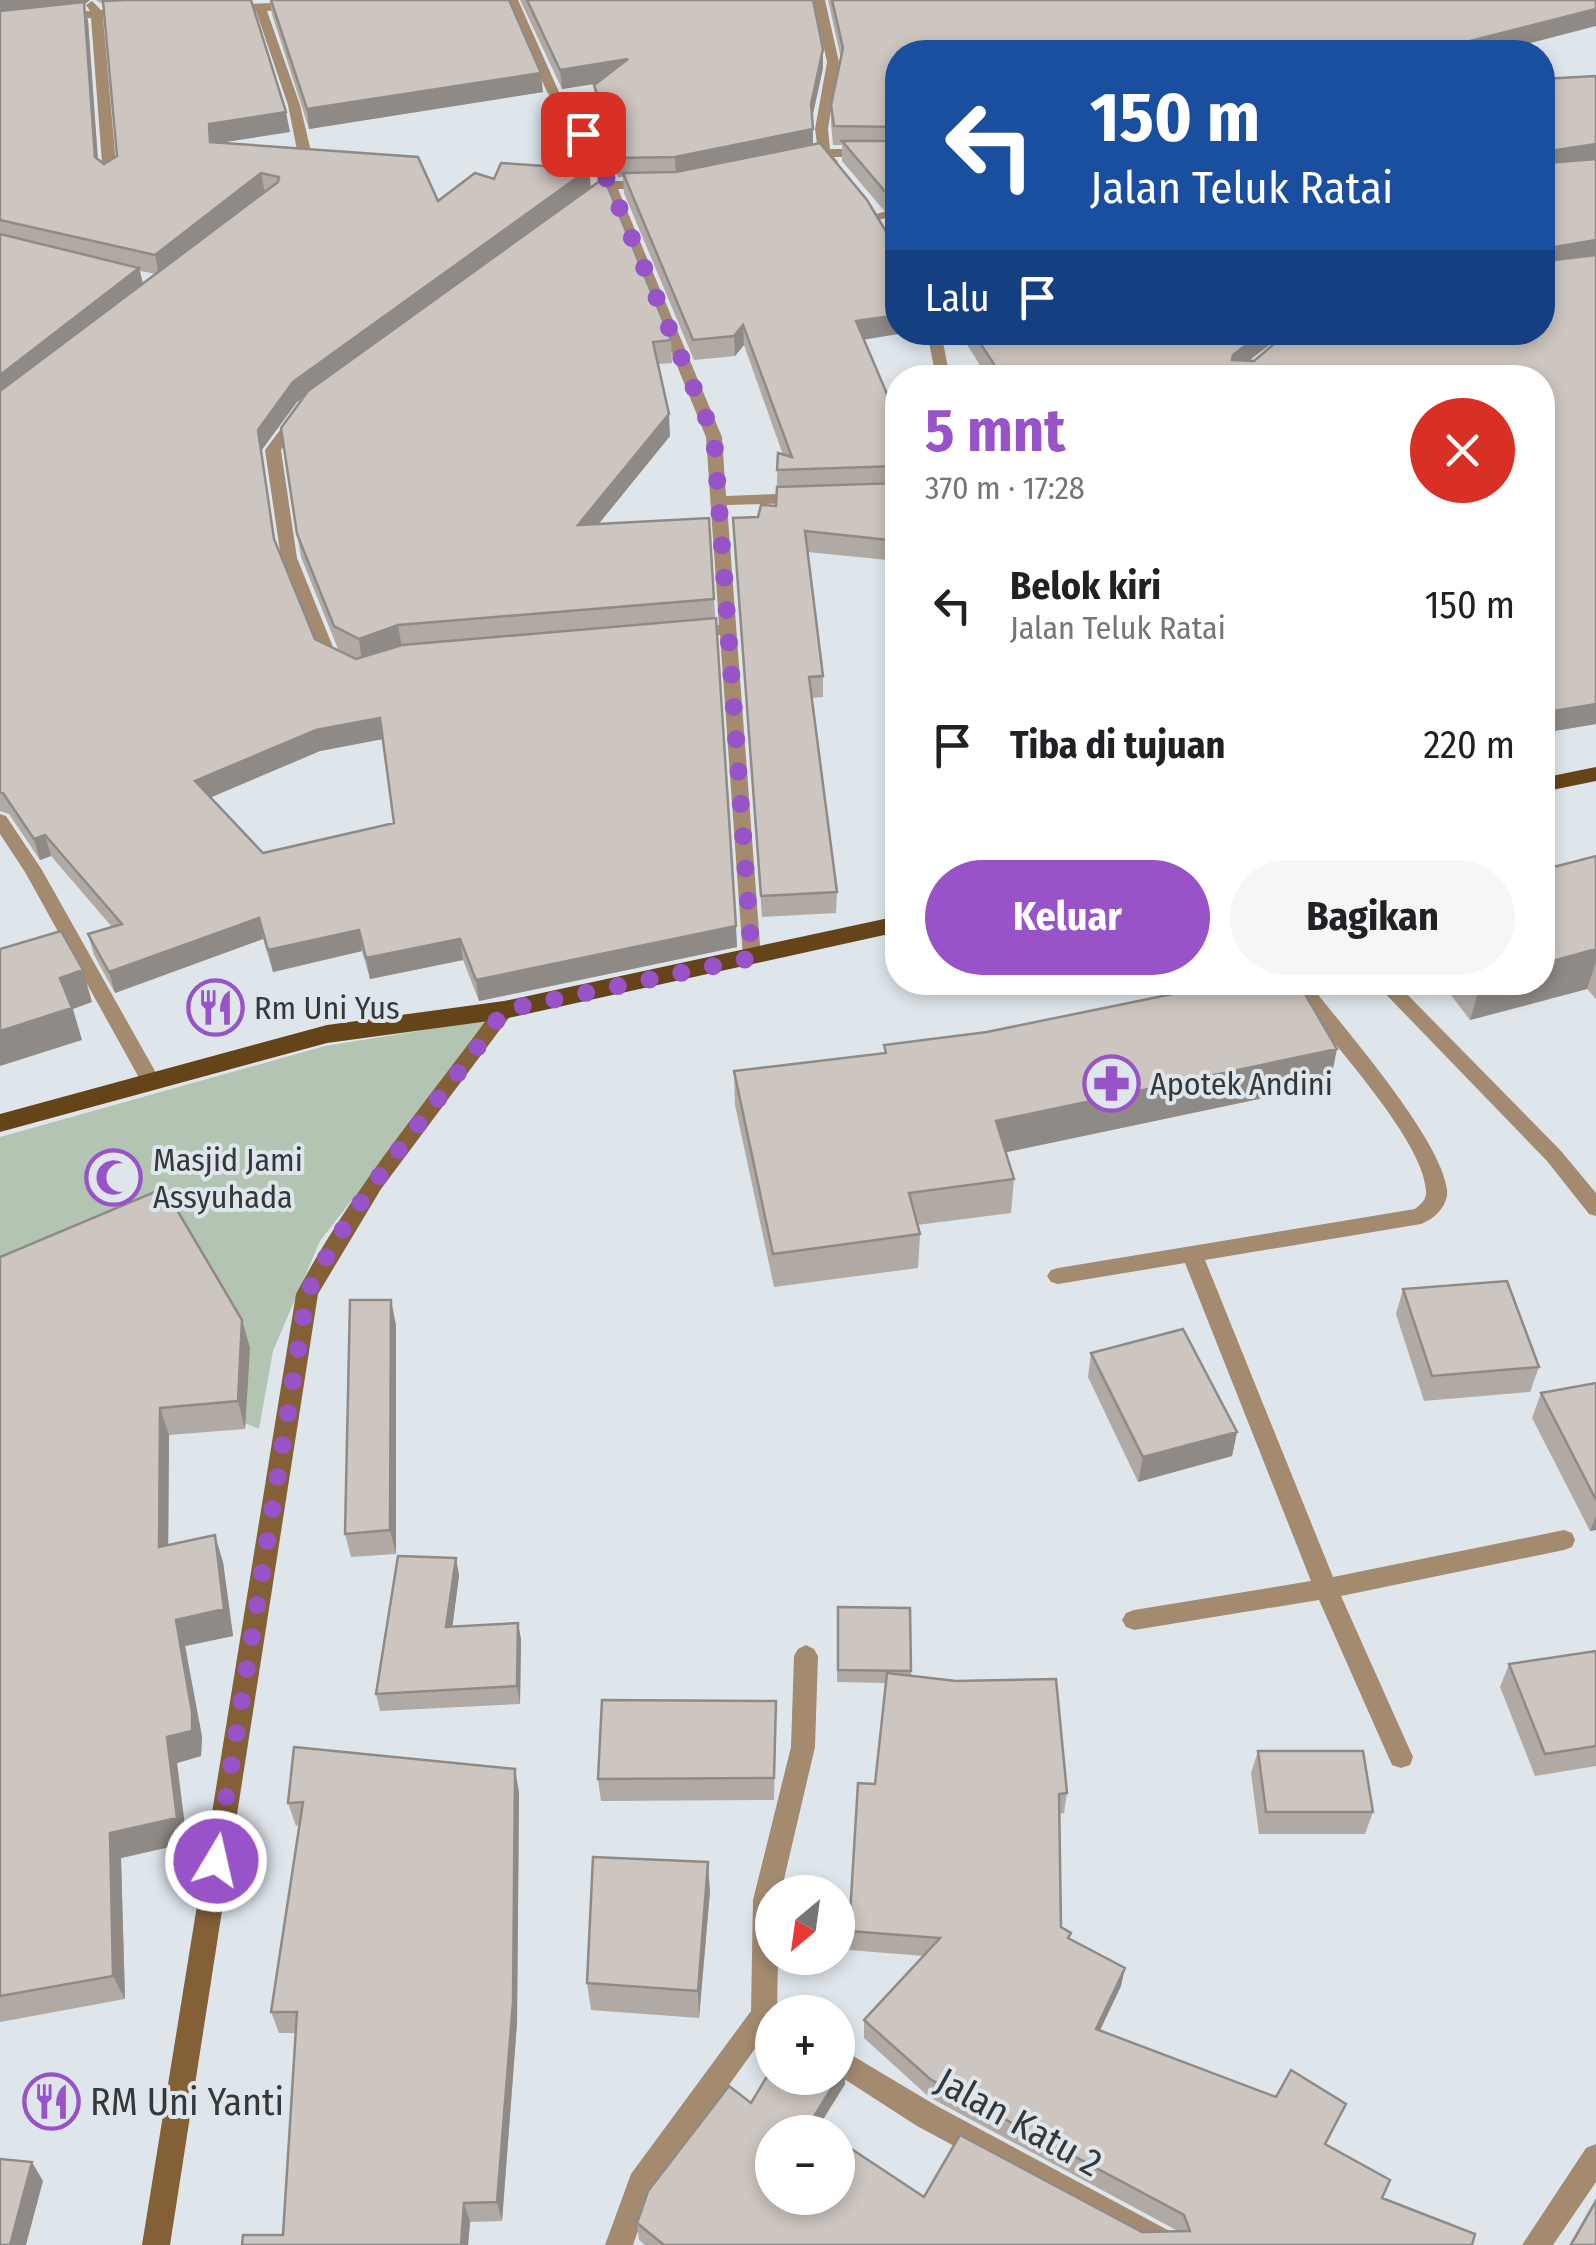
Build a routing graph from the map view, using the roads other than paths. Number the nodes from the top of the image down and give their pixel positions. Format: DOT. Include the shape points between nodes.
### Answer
graph roads {
  1 [pos="89,0"];
  2 [pos="512,0"];
  3 [pos="820,0"];
  4 [pos="316,5"];
  5 [pos="260,8"];
  6 [pos="206,9"];
  7 [pos="151,11"];
  8 [pos="97,13"];
  9 [pos="39,18"];
  10 [pos="885,149"];
  11 [pos="824,154"];
  12 [pos="306,160"];
  13 [pos="786,164"];
  14 [pos="110,176"];
  15 [pos="846,179"];
  16 [pos="610,185"];
  17 [pos="659,185"];
  18 [pos="578,208"];
  19 [pos="885,214"];
  20 [pos="875,216"];
  21 [pos="304,408"];
  22 [pos="819,497"];
  23 [pos="720,501"];
  24 [pos="730,629"];
  25 [pos="672,634"];
  26 [pos="361,672"];
  27 [pos="1596,774"];
  28 [pos="1555,782"];
  29 [pos="0,820"];
  30 [pos="885,927"];
  31 [pos="752,958"];
  32 [pos="1307,995"];
  33 [pos="1395,995"];
  34 [pos="504,1010"];
  35 [pos="150,1080"];
  36 [pos="0,1123"];
  37 [pos="1596,1208"];
  38 [pos="1192,1254"];
  39 [pos="1058,1276"];
  40 [pos="1564,1540"];
  41 [pos="1326,1589"];
  42 [pos="1134,1620"];
  43 [pos="806,1656"];
  44 [pos="1401,1757"];
  45 [pos="768,1995"];
  46 [pos="755,2035"];
  47 [pos="855,2071"];
  48 [pos="1596,2158"];
  49 [pos="156,2245"];
  50 [pos="619,2245"];
  51 [pos="1167,2245"];
  52 [pos="1536,2245"];
  1 -- 8 [label="street"];
  2 -- 16 [label="street" via="552,92"];
  3 -- 11 [label="street" via="833,68 821,124"];
  4 -- 5 [label="street"];
  5 -- 6 [label="street"];
  5 -- 12 [label="street"];
  7 -- 8 [label="street"];
  8 -- 9 [label="street"];
  8 -- 14 [label="street"];
  10 -- 11 [label="street"];
  11 -- 13 [label="street"];
  11 -- 15 [label="street"];
  16 -- 17 [label="street"];
  16 -- 18 [label="street"];
  16 -- 23 [label="street" via="714,437"];
  19 -- 20 [label="street"];
  21 -- 26 [label="street" via="273,450 289,558 328,654"];
  22 -- 23 [label="street"];
  23 -- 24 [label="street"];
  24 -- 25 [label="street"];
  24 -- 31 [label="street"];
  27 -- 28 [label="main road"];
  29 -- 35 [label="street"];
  30 -- 31 [label="main road"];
  31 -- 34 [label="main road"];
  32 -- 38 [label="street" via="1416,1143 1438,1195 1421,1216"];
  33 -- 37 [label="street" via="1554,1156"];
  34 -- 35 [label="main road" via="327,1034"];
  34 -- 49 [label="street" via="333,1240 307,1294"];
  35 -- 36 [label="main road"];
  38 -- 39 [label="street"];
  38 -- 41 [label="street"];
  40 -- 41 [label="street"];
  41 -- 42 [label="street"];
  41 -- 44 [label="street"];
  43 -- 45 [label="street" via="803,1747 766,1900"];
  46 -- 50 [label="street" via="641,2184"];
  47 -- 51 [label="street, Jalan Katu 2"];
  48 -- 52 [label="street"];
}
